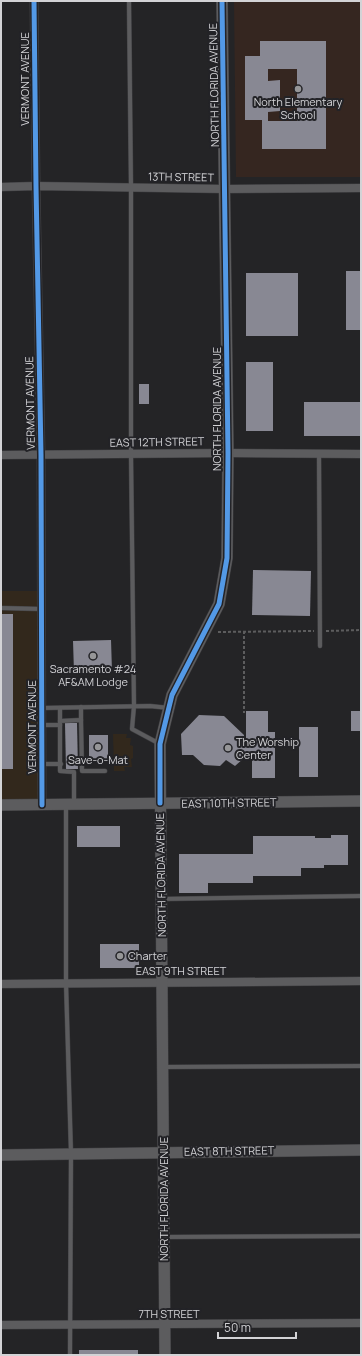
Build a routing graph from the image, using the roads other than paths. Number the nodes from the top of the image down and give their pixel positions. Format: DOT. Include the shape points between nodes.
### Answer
graph roads {
  1 [pos="34,1"];
  2 [pos="129,1"];
  3 [pos="222,1"];
  4 [pos="36,186"];
  5 [pos="1,187"];
  6 [pos="131,188"];
  7 [pos="361,188"];
  8 [pos="225,189"];
  9 [pos="228,453"];
  10 [pos="319,453"];
  11 [pos="131,454"];
  12 [pos="361,454"];
  13 [pos="1,455"];
  14 [pos="41,455"];
  15 [pos="1,608"];
  16 [pos="42,609"];
  17 [pos="320,646"];
  18 [pos="134,706"];
  19 [pos="81,707"];
  20 [pos="42,708"];
  21 [pos="60,708"];
  22 [pos="169,708"];
  23 [pos="81,720"];
  24 [pos="60,723"];
  25 [pos="42,725"];
  26 [pos="65,732"];
  27 [pos="60,733"];
  28 [pos="160,744"];
  29 [pos="60,745"];
  30 [pos="65,745"];
  31 [pos="61,757"];
  32 [pos="66,757"];
  33 [pos="42,764"];
  34 [pos="61,764"];
  35 [pos="82,771"];
  36 [pos="105,771"];
  37 [pos="74,772"];
  38 [pos="361,802"];
  39 [pos="42,804"];
  40 [pos="70,804"];
  41 [pos="160,804"];
  42 [pos="1,805"];
  43 [pos="361,896"];
  44 [pos="161,899"];
  45 [pos="361,981"];
  46 [pos="162,982"];
  47 [pos="66,983"];
  48 [pos="1,984"];
  49 [pos="361,1066"];
  50 [pos="162,1067"];
  51 [pos="361,1150"];
  52 [pos="163,1152"];
  53 [pos="71,1153"];
  54 [pos="1,1155"];
  55 [pos="361,1236"];
  56 [pos="164,1237"];
  57 [pos="361,1323"];
  58 [pos="1,1325"];
  59 [pos="70,1325"];
  60 [pos="165,1325"];
  61 [pos="70,1355"];
  62 [pos="165,1355"];
  1 -- 4 [label="street, VERMONT AVENUE"];
  2 -- 6 [label="lane"];
  3 -- 8 [label="main road, NORTH FLORIDA AVENUE"];
  4 -- 5 [label="street, 13TH STREET"];
  4 -- 6 [label="street, 13TH STREET"];
  4 -- 14 [label="street, VERMONT AVENUE"];
  6 -- 8 [label="street, 13TH STREET"];
  6 -- 11 [label="lane"];
  7 -- 8 [label="street, 13TH STREET"];
  8 -- 9 [label="main road, NORTH FLORIDA AVENUE"];
  9 -- 10 [label="street, EAST 12TH STREET"];
  9 -- 11 [label="street, EAST 12TH STREET"];
  9 -- 22 [label="main road, NORTH FLORIDA AVENUE" via="227,558 219,604 172,695"];
  10 -- 12 [label="street, EAST 12TH STREET"];
  10 -- 17 [label="lane"];
  11 -- 14 [label="street, EAST 12TH STREET"];
  11 -- 18 [label="lane"];
  13 -- 14 [label="street, EAST 12TH STREET"];
  14 -- 16 [label="street, VERMONT AVENUE"];
  15 -- 16 [label="lane"];
  16 -- 20 [label="street, VERMONT AVENUE"];
  18 -- 19 [label="lane"];
  18 -- 22 [label="lane"];
  18 -- 28 [label="lane" via="132,729"];
  19 -- 21 [label="lane"];
  19 -- 23 [label="lane"];
  20 -- 21 [label="lane"];
  20 -- 25 [label="street, VERMONT AVENUE"];
  21 -- 24 [label="lane"];
  22 -- 28 [label="main road, NORTH FLORIDA AVENUE"];
  23 -- 24 [label="lane"];
  23 -- 35 [label="lane" via="79,745"];
  24 -- 25 [label="lane"];
  24 -- 27 [label="lane"];
  25 -- 33 [label="street, VERMONT AVENUE"];
  26 -- 27 [label="lane"];
  27 -- 29 [label="lane"];
  28 -- 41 [label="main road, NORTH FLORIDA AVENUE"];
  29 -- 30 [label="lane"];
  29 -- 31 [label="lane"];
  31 -- 32 [label="lane"];
  31 -- 34 [label="lane"];
  33 -- 34 [label="lane"];
  33 -- 39 [label="street, VERMONT AVENUE"];
  34 -- 37 [label="lane" via="60,771"];
  35 -- 36 [label="lane"];
  35 -- 37 [label="lane"];
  37 -- 40 [label="lane"];
  38 -- 41 [label="main road, EAST 10TH STREET"];
  39 -- 40 [label="main road, EAST 10TH STREET"];
  39 -- 42 [label="main road, EAST 10TH STREET"];
  40 -- 41 [label="main road, EAST 10TH STREET"];
  40 -- 47 [label="lane"];
  41 -- 44 [label="main road, NORTH FLORIDA AVENUE"];
  43 -- 44 [label="lane"];
  44 -- 46 [label="main road, NORTH FLORIDA AVENUE"];
  45 -- 46 [label="street, EAST 9TH STREET"];
  46 -- 47 [label="street, EAST 9TH STREET"];
  46 -- 50 [label="main road, NORTH FLORIDA AVENUE"];
  47 -- 48 [label="street, EAST 9TH STREET"];
  47 -- 53 [label="lane"];
  49 -- 50 [label="lane"];
  50 -- 52 [label="main road, NORTH FLORIDA AVENUE"];
  51 -- 52 [label="main road, EAST 8TH STREET"];
  52 -- 53 [label="main road, EAST 8TH STREET"];
  52 -- 56 [label="main road, NORTH FLORIDA AVENUE"];
  53 -- 54 [label="main road, EAST 8TH STREET"];
  53 -- 59 [label="lane"];
  55 -- 56 [label="lane"];
  56 -- 60 [label="main road, NORTH FLORIDA AVENUE"];
  57 -- 60 [label="street, 7TH STREET"];
  58 -- 59 [label="street, 7TH STREET"];
  59 -- 60 [label="street, 7TH STREET"];
  59 -- 61 [label="lane"];
  60 -- 62 [label="main road, NORTH FLORIDA AVENUE"];
}
